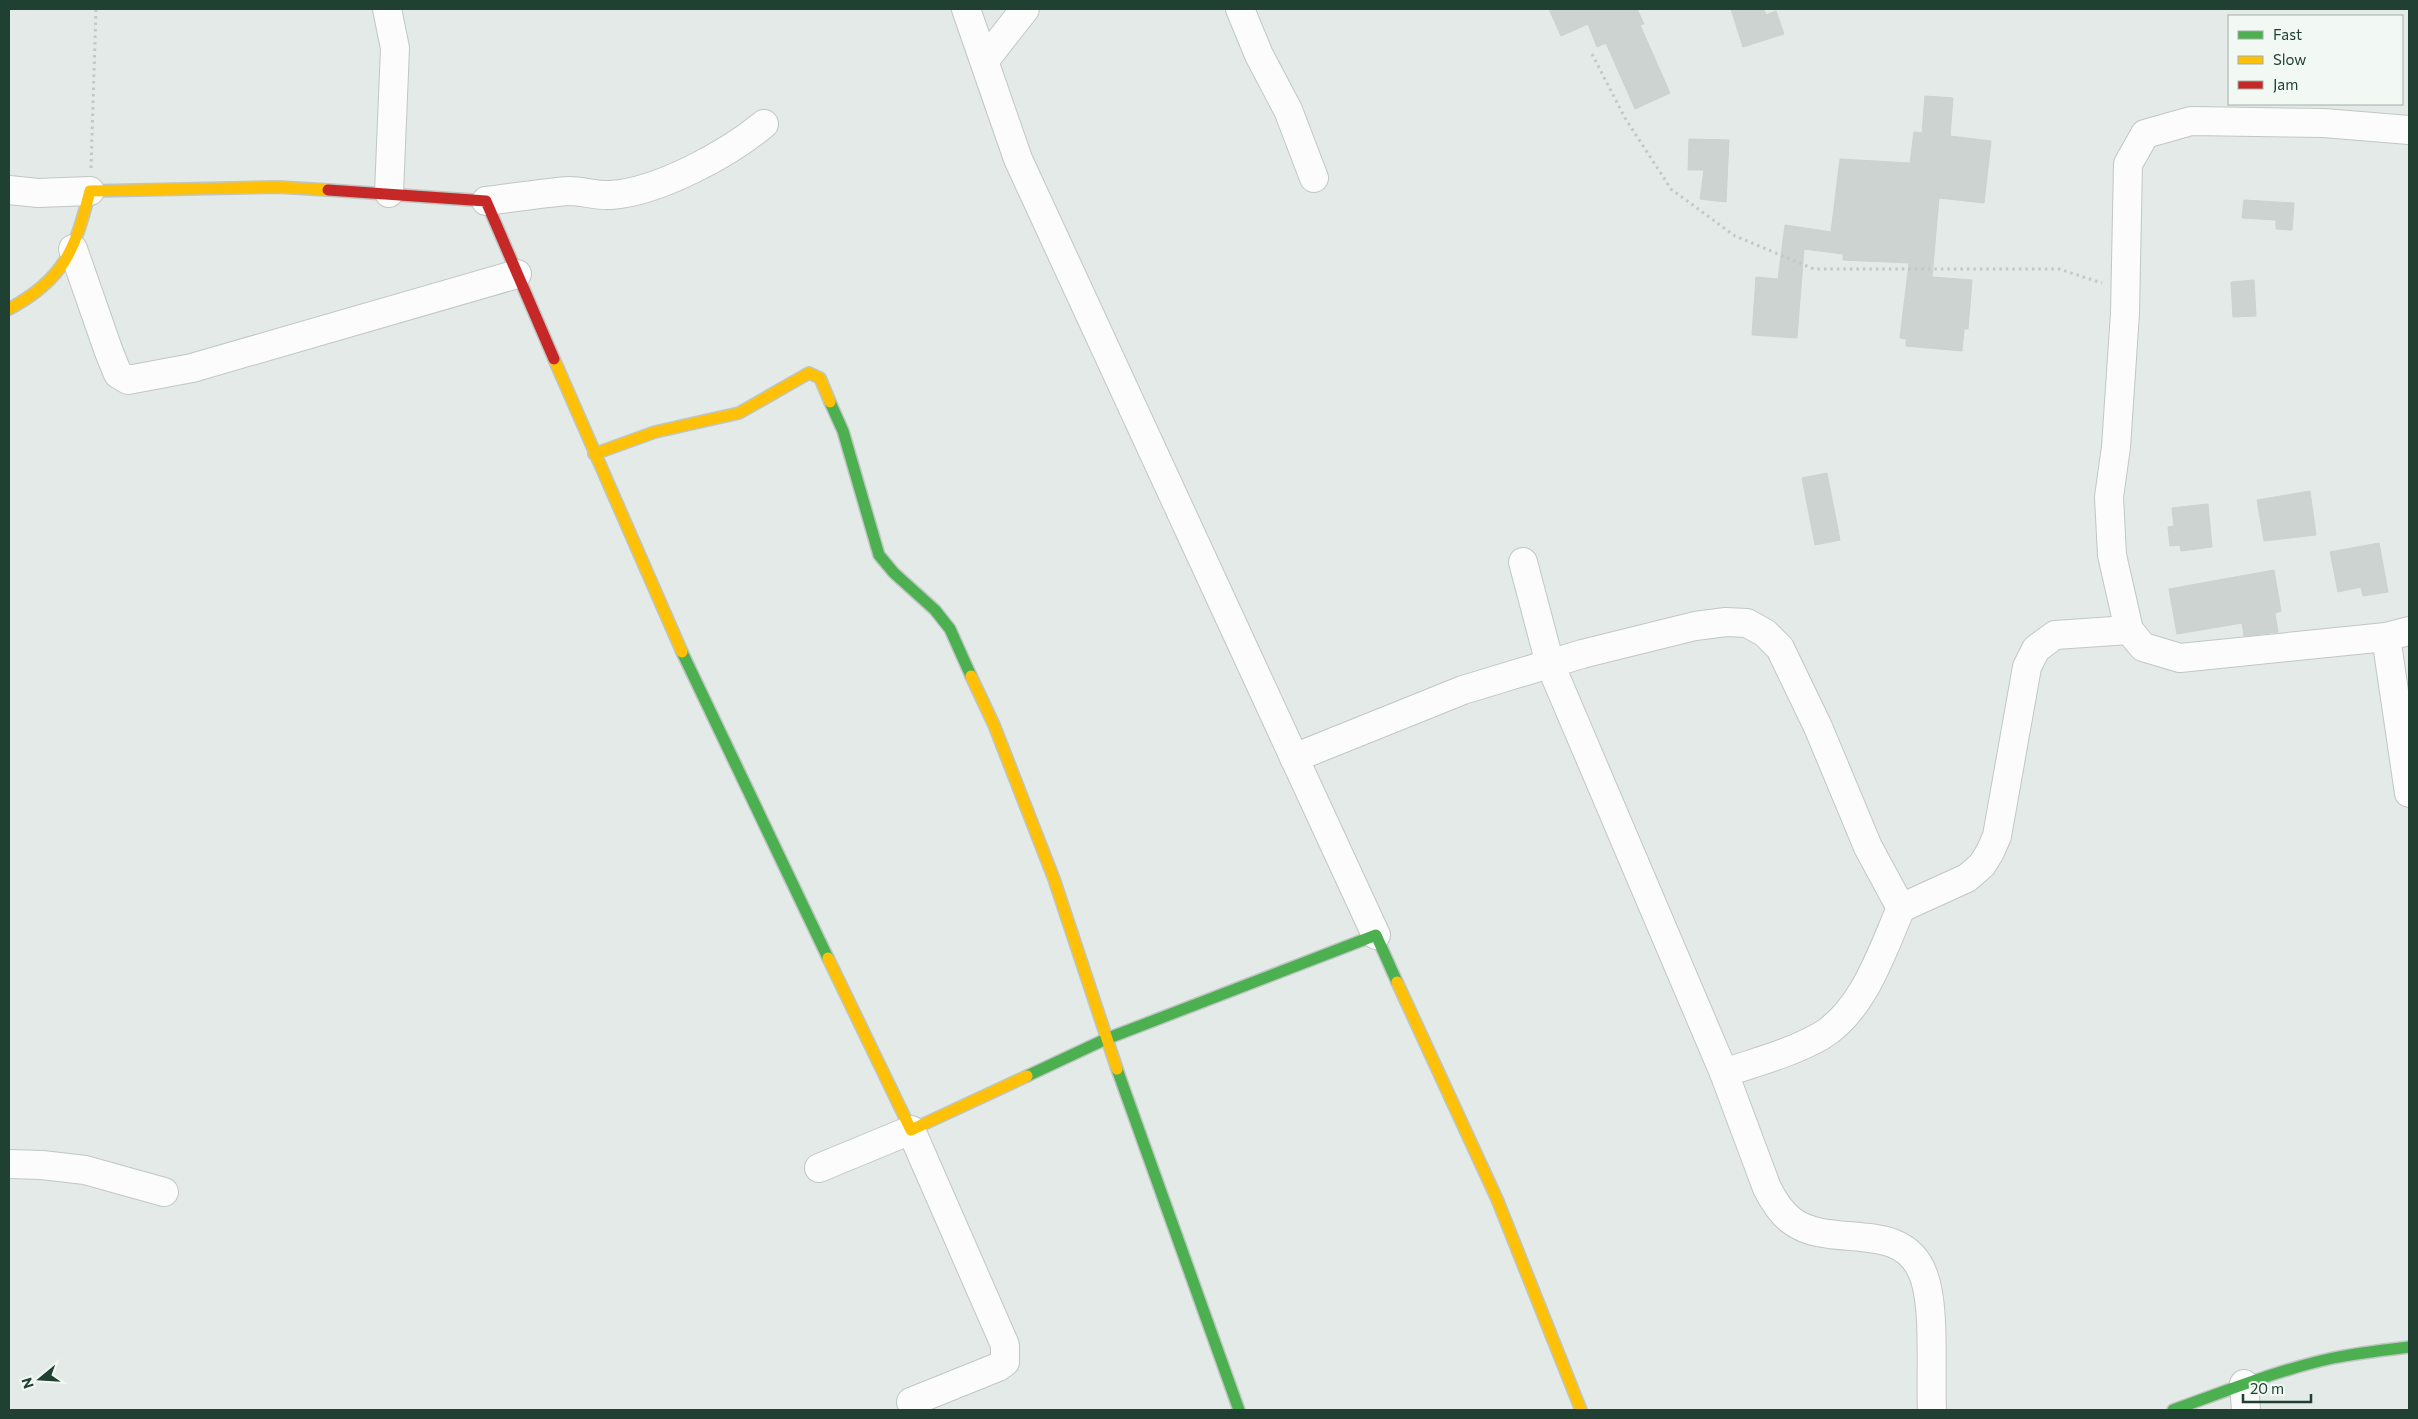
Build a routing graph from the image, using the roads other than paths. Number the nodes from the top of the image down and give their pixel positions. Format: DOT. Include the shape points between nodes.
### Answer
graph roads {
  1 [pos="387,9"];
  2 [pos="966,9"];
  3 [pos="1025,9"];
  4 [pos="1240,9"];
  5 [pos="985,60"];
  6 [pos="764,124"];
  7 [pos="2409,130"];
  8 [pos="1314,178"];
  9 [pos="9,190"];
  10 [pos="90,191"];
  11 [pos="390,194"];
  12 [pos="486,202"];
  13 [pos="73,249"];
  14 [pos="517,274"];
  15 [pos="9,309"];
  16 [pos="594,454"];
  17 [pos="1524,562"];
  18 [pos="2129,630"];
  19 [pos="2398,634"];
  20 [pos="1550,664"];
  21 [pos="1294,758"];
  22 [pos="2409,793"];
  23 [pos="1901,908"];
  24 [pos="1376,935"];
  25 [pos="1106,1039"];
  26 [pos="1724,1073"];
  27 [pos="911,1130"];
  28 [pos="9,1164"];
  29 [pos="819,1168"];
  30 [pos="164,1192"];
  31 [pos="2409,1347"];
  32 [pos="2245,1397"];
  33 [pos="911,1402"];
  34 [pos="1238,1410"];
  35 [pos="1581,1410"];
  36 [pos="1932,1410"];
  37 [pos="2173,1410"];
  1 -- 11 [label="street" via="395,48"];
  2 -- 5 [label="street"];
  3 -- 5 [label="street"];
  4 -- 8 [label="street" via="1259,55 1288,110"];
  5 -- 21 [label="street" via="1022,167"];
  6 -- 12 [label="street" via="719,156 631,192 609,196 570,191"];
  7 -- 18 [label="street" via="2324,123 2191,121 2145,134 2128,164 2125,313 2110,497 2112,555"];
  9 -- 10 [label="street" via="38,193"];
  10 -- 11 [label="street" via="278,187"];
  10 -- 13 [label="street"];
  11 -- 12 [label="street"];
  12 -- 14 [label="street"];
  13 -- 14 [label="street" via="118,374 128,380 192,368"];
  13 -- 15 [label="street" via="50,281"];
  14 -- 16 [label="street"];
  16 -- 25 [label="street" via="665,430 706,424 739,413 809,373 820,378 843,431 879,555 950,629 994,725 1054,879"];
  16 -- 27 [label="street" via="689,668"];
  17 -- 20 [label="street"];
  18 -- 19 [label="street" via="2143,647 2180,658"];
  18 -- 23 [label="street" via="2055,635 2036,649 2027,667 1997,836 1990,852 1982,866 1968,878"];
  19 -- 22 [label="street"];
  20 -- 21 [label="street" via="1463,690"];
  20 -- 23 [label="street" via="1695,626 1726,622 1747,624 1765,632 1780,648 1818,727 1868,847"];
  20 -- 26 [label="street"];
  21 -- 24 [label="street"];
  23 -- 26 [label="street" via="1871,975 1840,1020 1822,1035 1794,1049"];
  24 -- 25 [label="street"];
  24 -- 35 [label="street" via="1497,1199"];
  25 -- 27 [label="street"];
  25 -- 34 [label="street"];
  26 -- 36 [label="street" via="1766,1188 1792,1221 1816,1232 1897,1244 1912,1254 1923,1273 1930,1301"];
  27 -- 29 [label="street"];
  27 -- 33 [label="street" via="1005,1345 1006,1355 1005,1362 998,1367"];
  28 -- 30 [label="street" via="85,1170"];
  31 -- 32 [label="street" via="2333,1358"];
  32 -- 37 [label="street"];
}
